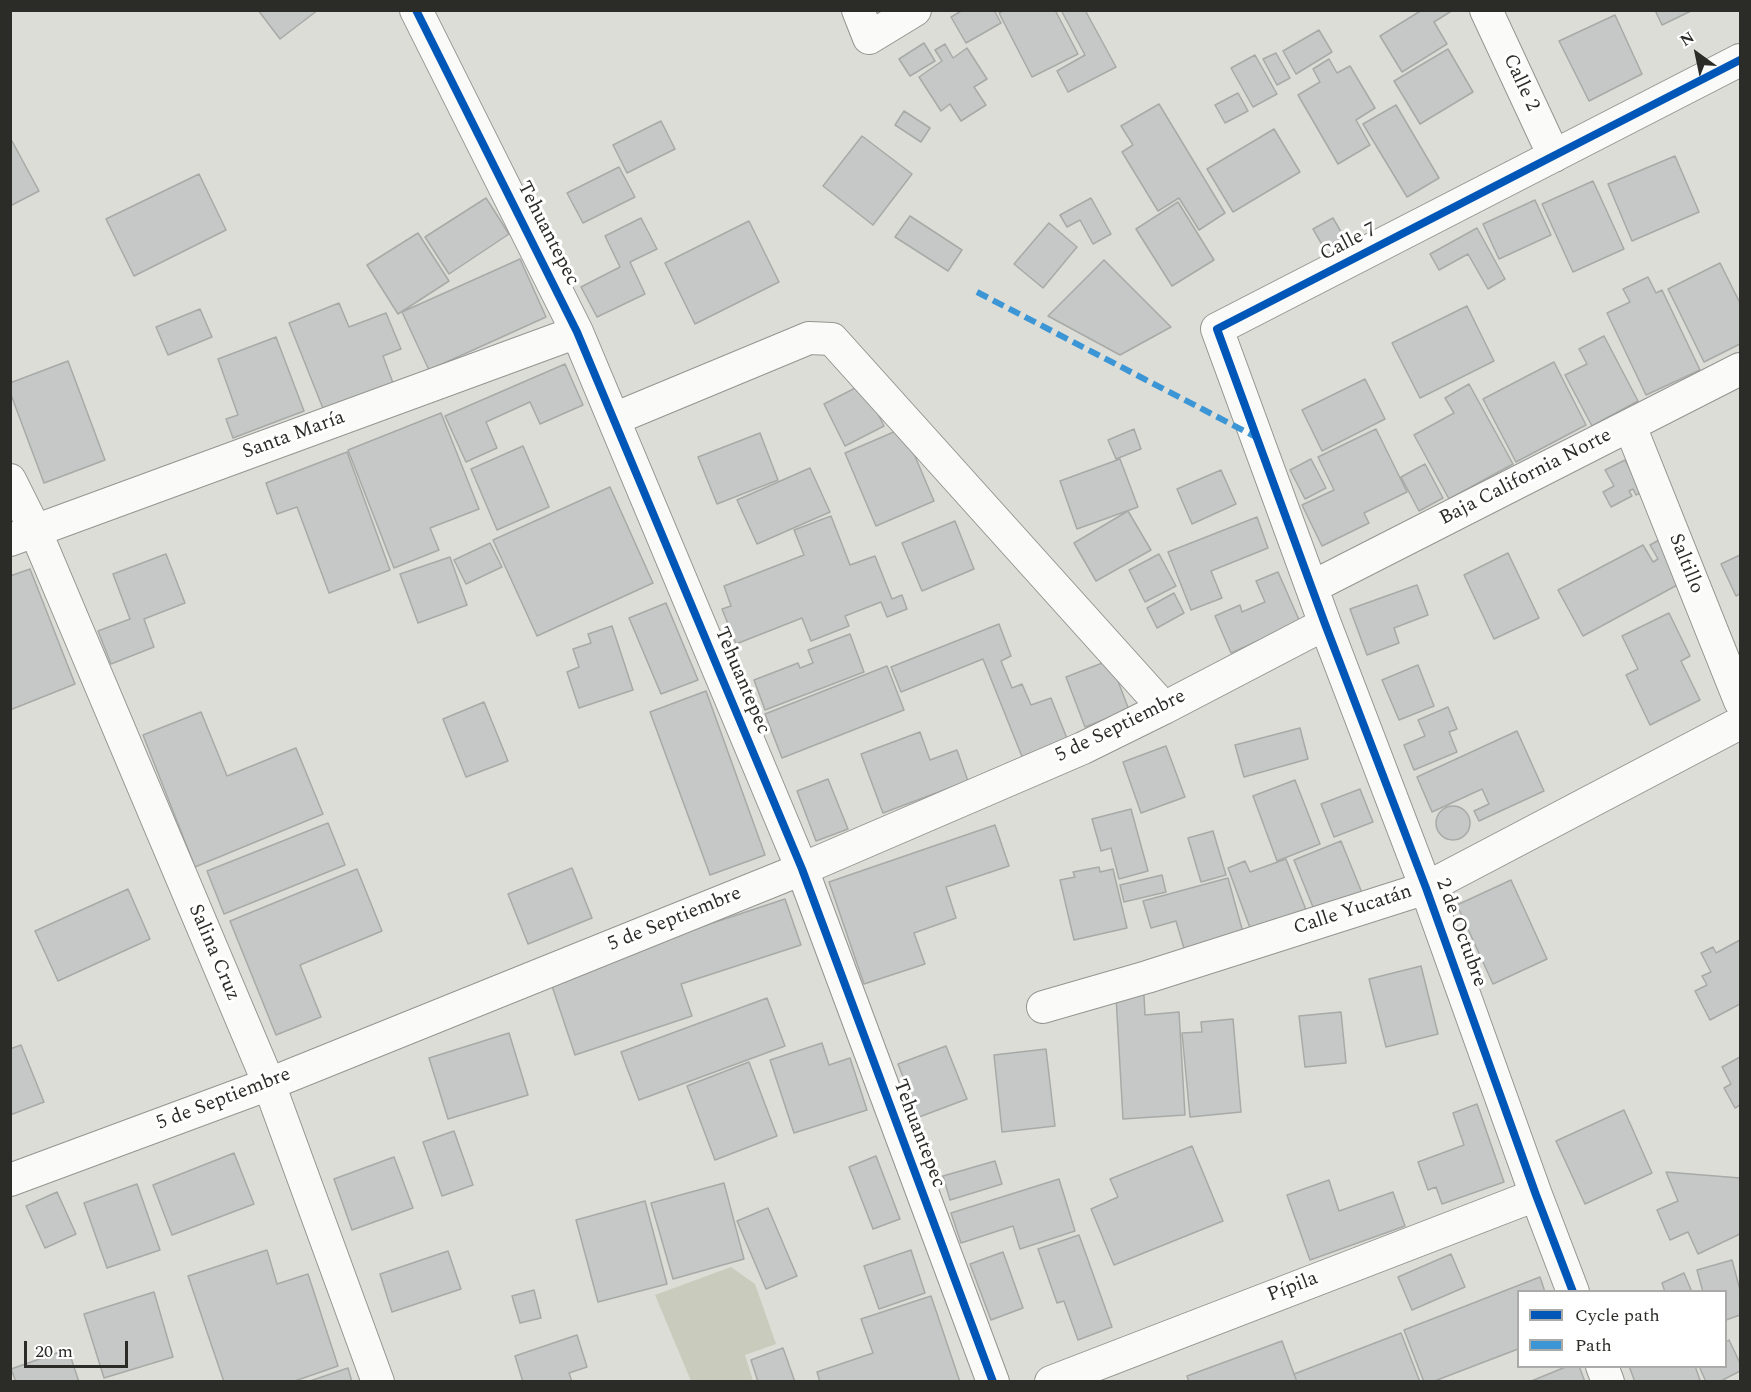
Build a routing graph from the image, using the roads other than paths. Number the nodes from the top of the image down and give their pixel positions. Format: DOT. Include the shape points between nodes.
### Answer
graph roads {
  1 [pos="416,10"];
  2 [pos="915,10"];
  3 [pos="1486,10"];
  4 [pos="864,24"];
  5 [pos="1740,60"];
  6 [pos="1554,156"];
  7 [pos="578,332"];
  8 [pos="1740,369"];
  9 [pos="614,419"];
  10 [pos="1630,426"];
  11 [pos="10,480"];
  12 [pos="23,535"];
  13 [pos="1312,587"];
  14 [pos="1325,624"];
  15 [pos="1740,701"];
  16 [pos="1164,708"];
  17 [pos="1740,723"];
  18 [pos="802,869"];
  19 [pos="1426,888"];
  20 [pos="1043,1007"];
  21 [pos="269,1084"];
  22 [pos="10,1180"];
  23 [pos="1536,1195"];
  24 [pos="1572,1290"];
  25 [pos="378,1382"];
  26 [pos="993,1382"];
  27 [pos="1050,1382"];
  1 -- 7 [label="street, Tehuantepec"];
  2 -- 4 [label="street"];
  3 -- 6 [label="street, Calle 2"];
  5 -- 6 [label="street, Calle 7"];
  6 -- 13 [label="street, Calle 7" via="1217,329"];
  7 -- 9 [label="street, Tehuantepec"];
  7 -- 12 [label="street, Santa María"];
  8 -- 10 [label="street, Baja California Norte"];
  9 -- 16 [label="street" via="809,338 832,339"];
  9 -- 18 [label="street, Tehuantepec"];
  10 -- 13 [label="street, Baja California Norte"];
  10 -- 15 [label="street, Saltillo"];
  11 -- 12 [label="street, Salina Cruz"];
  12 -- 21 [label="street, Salina Cruz"];
  13 -- 14 [label="street, 2 de Octubre"];
  14 -- 16 [label="street, 5 de Septiembre"];
  14 -- 19 [label="street, 2 de Octubre"];
  16 -- 18 [label="street, 5 de Septiembre" via="1083,748"];
  17 -- 19 [label="street, Calle Yucatán"];
  18 -- 21 [label="street, 5 de Septiembre"];
  18 -- 26 [label="street, Tehuantepec"];
  19 -- 20 [label="street, Calle Yucatán"];
  19 -- 23 [label="street, 2 de Octubre"];
  21 -- 22 [label="street, 5 de Septiembre"];
  21 -- 25 [label="street, Salina Cruz"];
  23 -- 24 [label="street, 2 de Octubre"];
  23 -- 27 [label="street, Pípila"];
}
